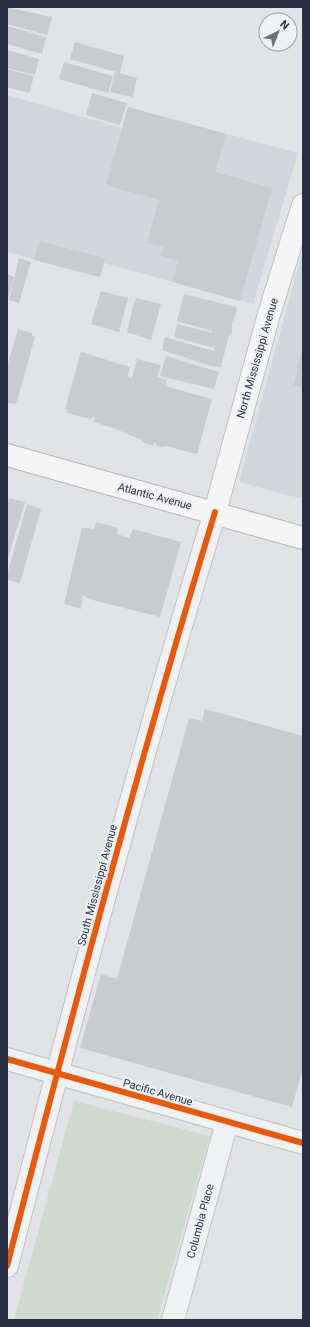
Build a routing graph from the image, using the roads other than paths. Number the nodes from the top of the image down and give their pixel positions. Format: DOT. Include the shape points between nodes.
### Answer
graph roads {
  1 [pos="303,205"];
  2 [pos="7,455"];
  3 [pos="215,512"];
  4 [pos="303,538"];
  5 [pos="7,1059"];
  6 [pos="57,1073"];
  7 [pos="227,1122"];
  8 [pos="303,1143"];
  9 [pos="7,1266"];
  10 [pos="174,1320"];
  1 -- 3 [label="main road, North Mississippi Avenue" via="269,314"];
  2 -- 3 [label="main road, Atlantic Avenue"];
  3 -- 4 [label="main road, Atlantic Avenue"];
  3 -- 6 [label="street, South Mississippi Avenue" via="171,656"];
  5 -- 6 [label="street, Pacific Avenue"];
  6 -- 7 [label="street, Pacific Avenue"];
  6 -- 9 [label="street, South Mississippi Avenue"];
  7 -- 8 [label="street, Pacific Avenue"];
  7 -- 10 [label="street, Columbia Place"];
}
